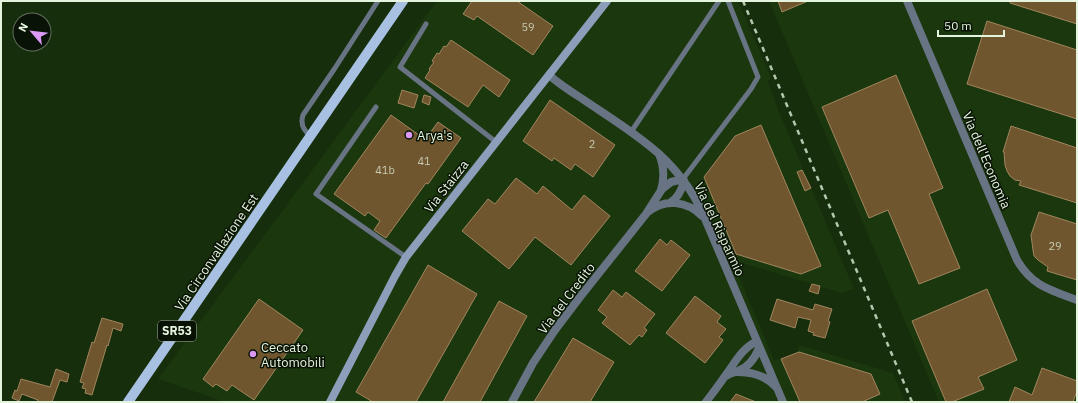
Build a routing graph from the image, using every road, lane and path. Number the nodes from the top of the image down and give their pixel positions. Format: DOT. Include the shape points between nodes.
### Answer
graph roads {
  1 [pos="378,1"];
  2 [pos="403,1"];
  3 [pos="607,1"];
  4 [pos="719,1"];
  5 [pos="728,1"];
  6 [pos="907,1"];
  7 [pos="426,24"];
  8 [pos="549,75"];
  9 [pos="376,107"];
  10 [pos="631,132"];
  11 [pos="311,136"];
  12 [pos="496,142"];
  13 [pos="657,152"];
  14 [pos="683,180"];
  15 [pos="660,191"];
  16 [pos="670,203"];
  17 [pos="646,214"];
  18 [pos="705,219"];
  19 [pos="406,257"];
  20 [pos="1077,300"];
  21 [pos="758,344"];
  22 [pos="736,372"];
  23 [pos="723,380"];
  24 [pos="779,391"];
  25 [pos="128,402"];
  26 [pos="330,402"];
  27 [pos="512,402"];
  28 [pos="706,402"];
  29 [pos="783,402"];
  1 -- 11 [label="lane" via="303,116 304,128"];
  2 -- 11 [label="main road, Via Circonvallazione Est / SR53"];
  3 -- 8 [label="street, Via Staizza"];
  4 -- 10 [label="lane"];
  5 -- 14 [label="lane" via="758,77"];
  6 -- 20 [label="street, Via dell'Economia" via="1019,264 1038,284"];
  7 -- 12 [label="lane" via="400,67"];
  8 -- 10 [label="street, Via del Risparmio"];
  8 -- 12 [label="street, Via Staizza"];
  9 -- 19 [label="lane" via="316,194"];
  10 -- 13 [label="street, Via del Risparmio"];
  11 -- 25 [label="main road, Via Circonvallazione Est / SR53"];
  12 -- 19 [label="street, Via Staizza"];
  13 -- 14 [label="street, Via del Risparmio"];
  13 -- 15 [label="street, Via del Credito" via="664,173"];
  14 -- 15 [label="street, Via del Credito" via="671,182"];
  14 -- 16 [label="street" via="678,195"];
  14 -- 18 [label="street, Via del Risparmio"];
  15 -- 17 [label="street, Via del Credito"];
  16 -- 17 [label="street, Via del Credito" via="655,207"];
  16 -- 18 [label="street, Via del Credito" via="687,205"];
  17 -- 27 [label="street, Via del Credito" via="555,330"];
  18 -- 21 [label="street, Via del Risparmio"];
  19 -- 26 [label="street, Via Staizza"];
  21 -- 22 [label="street" via="752,362"];
  21 -- 23 [label="street" via="747,347 739,355"];
  21 -- 24 [label="street, Via del Risparmio"];
  22 -- 23 [label="street"];
  22 -- 24 [label="street" via="757,375 770,381"];
  23 -- 28 [label="street"];
  24 -- 29 [label="street, Via del Risparmio"];
}
